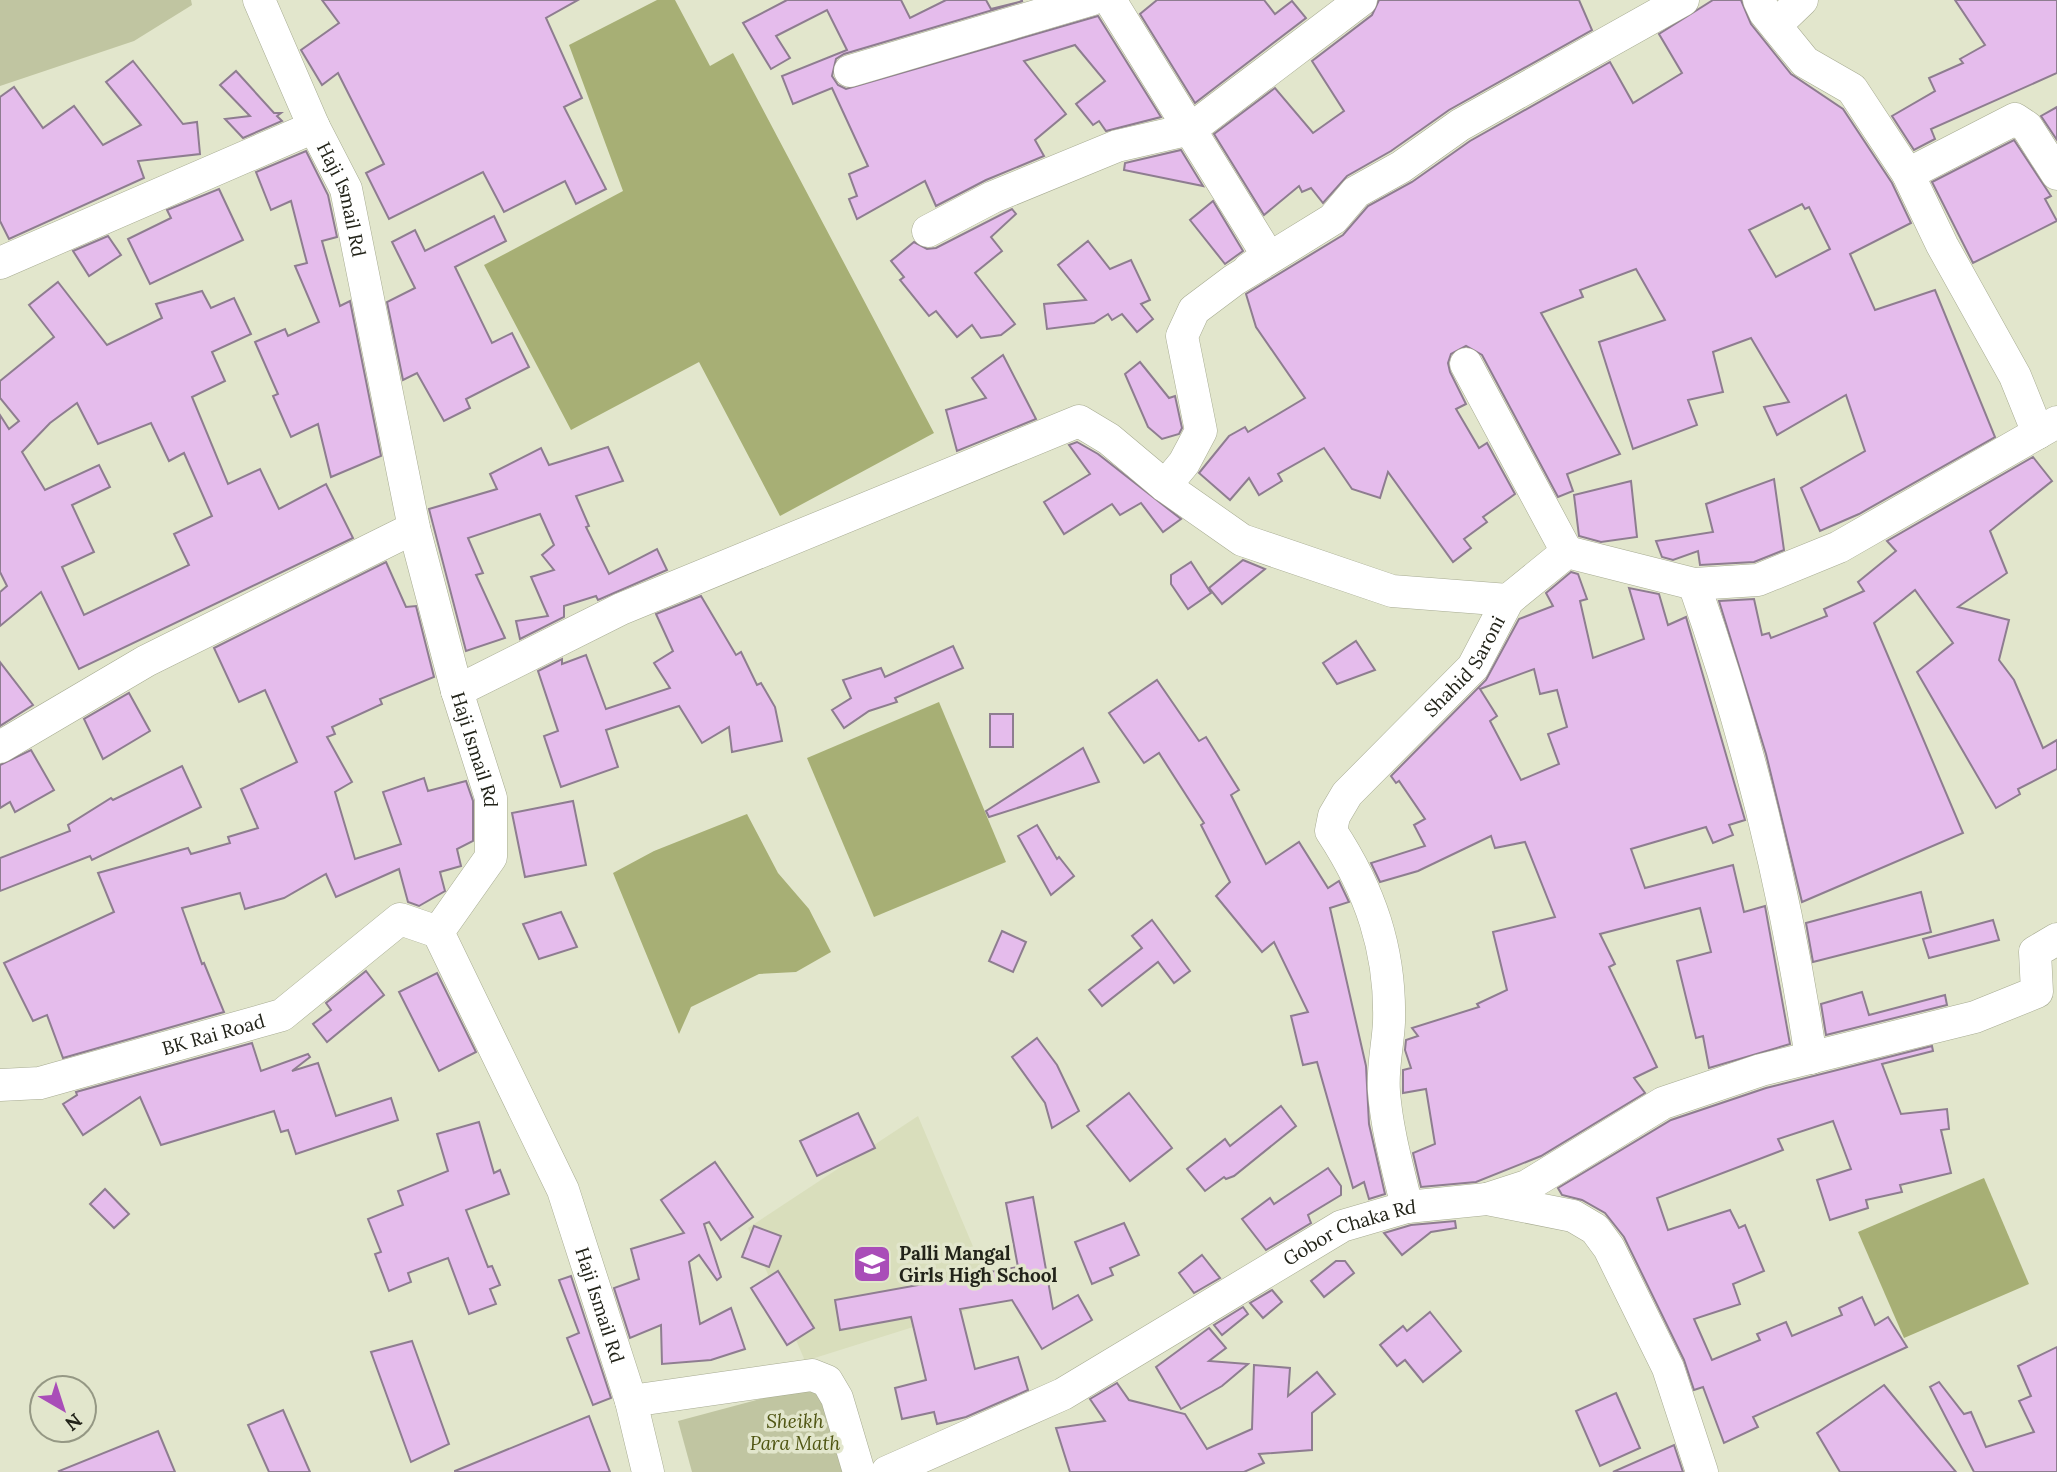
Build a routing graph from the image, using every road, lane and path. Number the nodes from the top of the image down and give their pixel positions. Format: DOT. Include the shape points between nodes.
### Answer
graph roads {
  1 [pos="259,0"];
  2 [pos="1090,0"];
  3 [pos="1110,0"];
  4 [pos="1361,0"];
  5 [pos="1683,0"];
  6 [pos="1802,0"];
  7 [pos="1768,12"];
  8 [pos="850,71"];
  9 [pos="314,127"];
  10 [pos="1191,130"];
  11 [pos="1908,174"];
  12 [pos="2057,174"];
  13 [pos="928,231"];
  14 [pos="0,263"];
  15 [pos="1234,279"];
  16 [pos="1466,364"];
  17 [pos="2048,427"];
  18 [pos="1165,486"];
  19 [pos="414,528"];
  20 [pos="1567,552"];
  21 [pos="1694,584"];
  22 [pos="1508,600"];
  23 [pos="457,691"];
  24 [pos="0,747"];
  25 [pos="438,932"];
  26 [pos="2057,939"];
  27 [pos="1811,1058"];
  28 [pos="0,1085"];
  29 [pos="1487,1199"];
  30 [pos="1407,1207"];
  31 [pos="631,1401"];
  32 [pos="648,1472"];
  33 [pos="859,1472"];
  34 [pos="887,1472"];
  35 [pos="1703,1472"];
  1 -- 9 [label="street, Haji Ismail Rd"];
  2 -- 8 [label="street"];
  3 -- 10 [label="street"];
  4 -- 10 [label="street"];
  5 -- 15 [label="street" via="1460,125 1356,192 1333,219 1300,242"];
  6 -- 7 [label="street"];
  7 -- 11 [label="street" via="1805,62 1852,89"];
  9 -- 14 [label="street"];
  9 -- 19 [label="street, Haji Ismail Rd" via="346,189"];
  10 -- 13 [label="street" via="1117,146 993,197"];
  10 -- 15 [label="street" via="1268,256"];
  11 -- 12 [label="street" via="2015,119 2027,127"];
  11 -- 17 [label="street" via="1942,245"];
  15 -- 18 [label="street" via="1194,310 1182,336 1201,431"];
  16 -- 20 [label="street"];
  17 -- 21 [label="street" via="1839,547 1758,580"];
  18 -- 22 [label="street" via="1242,540 1392,591"];
  18 -- 23 [label="street" via="1109,439 1079,421 621,609"];
  19 -- 23 [label="street, Haji Ismail Rd"];
  19 -- 24 [label="street" via="146,661"];
  20 -- 21 [label="street"];
  20 -- 22 [label="street, Shahid Saroni"];
  21 -- 27 [label="street" via="1715,643 1766,832 1796,958"];
  22 -- 30 [label="street, Shahid Saroni" via="1473,667 1347,794 1331,831 1356,869 1374,910 1387,983 1384,1089 1389,1135"];
  23 -- 25 [label="street, Haji Ismail Rd" via="491,798 491,857"];
  25 -- 28 [label="street, BK Rai Road" via="400,919 282,1014 40,1083"];
  25 -- 31 [label="street, Haji Ismail Rd" via="563,1190"];
  26 -- 27 [label="street" via="2035,952 2037,992 1975,1017"];
  27 -- 29 [label="street" via="1663,1103 1527,1186"];
  29 -- 30 [label="street, Gobor Chaka Rd"];
  29 -- 35 [label="street, Gobor Chaka Rd" via="1573,1216 1595,1229 1609,1248 1668,1368"];
  30 -- 34 [label="street, Gobor Chaka Rd" via="1342,1226 1063,1394"];
  31 -- 32 [label="street, Haji Ismail Rd"];
  31 -- 33 [label="street" via="812,1375 827,1381 838,1398"];
}
